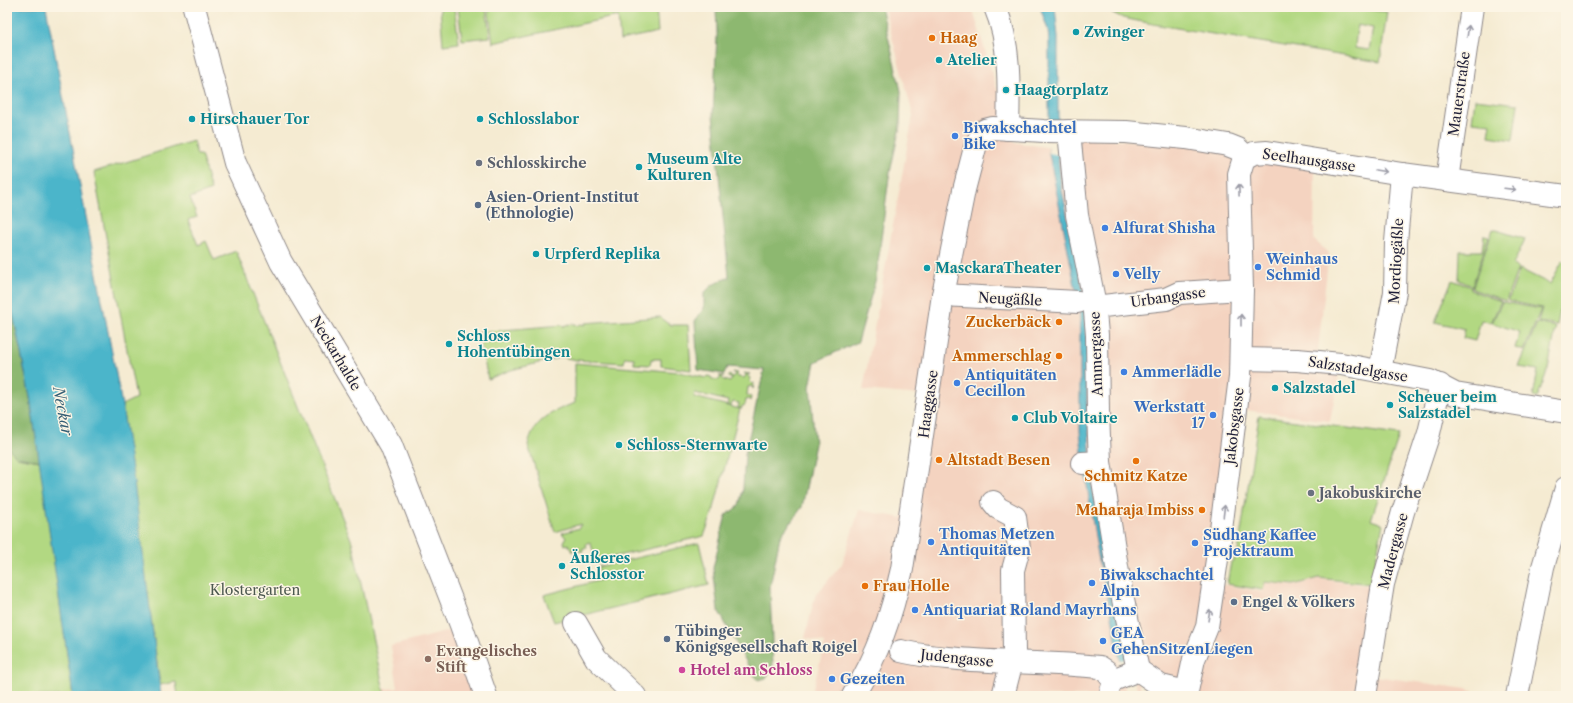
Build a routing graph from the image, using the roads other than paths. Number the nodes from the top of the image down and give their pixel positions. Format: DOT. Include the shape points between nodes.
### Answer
graph roads {
  1 [pos="194,7"];
  2 [pos="995,7"];
  3 [pos="1472,7"];
  4 [pos="1008,129"];
  5 [pos="1069,131"];
  6 [pos="1246,157"];
  7 [pos="1402,174"];
  8 [pos="1446,180"];
  9 [pos="1566,196"];
  10 [pos="1242,289"];
  11 [pos="943,295"];
  12 [pos="1086,304"];
  13 [pos="1241,359"];
  14 [pos="1380,371"];
  15 [pos="1440,385"];
  16 [pos="1566,412"];
  17 [pos="1566,488"];
  18 [pos="993,502"];
  19 [pos="576,623"];
  20 [pos="901,651"];
  21 [pos="1012,663"];
  22 [pos="1138,670"];
  23 [pos="1110,688"];
  24 [pos="1186,694"];
  25 [pos="486,696"];
  26 [pos="635,696"];
  27 [pos="853,696"];
  28 [pos="1003,696"];
  29 [pos="1365,696"];
  30 [pos="1518,696"];
  1 -- 25 [label="street, Neckarhalde" via="236,164 281,262 391,445"];
  2 -- 4 [label="street" via="1004,36"];
  8 -- 3 [label="street, Mauerstraße, one-way"];
  4 -- 5 [label="street, Seelhausgasse"];
  4 -- 11 [label="street, Haaggasse" via="985,130 976,144"];
  5 -- 6 [label="street, Seelhausgasse" via="1126,132 1186,138 1228,145 1238,149"];
  5 -- 12 [label="street, Ammergasse"];
  6 -- 7 [label="street, Seelhausgasse, one-way" via="1254,153 1267,152"];
  10 -- 6 [label="street, Jakobsgasse, one-way" via="1239,179 1241,166"];
  7 -- 8 [label="street, Seelhausgasse"];
  7 -- 14 [label="street, Mordiogäßle" via="1396,242 1396,292"];
  8 -- 9 [label="street, Seelhausgasse, one-way"];
  10 -- 12 [label="street, Urbangasse" via="1179,293 1166,299"];
  13 -- 10 [label="street, Jakobsgasse, one-way"];
  11 -- 12 [label="street, Neugäßle"];
  11 -- 27 [label="street, Haaggasse" via="902,569 892,612 881,642"];
  12 -- 22 [label="street, Ammergasse" via="1097,335 1098,412 1092,462 1107,558"];
  13 -- 14 [label="street, Salzstadelgasse" via="1297,360"];
  24 -- 13 [label="street, Jakobsgasse, one-way" via="1209,613"];
  14 -- 15 [label="street, Salzstadelgasse"];
  15 -- 16 [label="street, Salzstadelgasse" via="1455,394"];
  15 -- 29 [label="street, Madergasse" via="1429,433 1383,584"];
  17 -- 30 [label="street" via="1542,574"];
  18 -- 21 [label="street, Judengasse" via="1016,520 1018,552 1013,570 1015,646"];
  19 -- 26 [label="street" via="596,658"];
  20 -- 21 [label="street, Judengasse" via="918,655"];
  21 -- 23 [label="street, Judengasse" via="1100,667 1106,671"];
  21 -- 28 [label="street, Judengasse"];
  22 -- 23 [label="street"];
  22 -- 24 [label="street" via="1156,683"];
}
